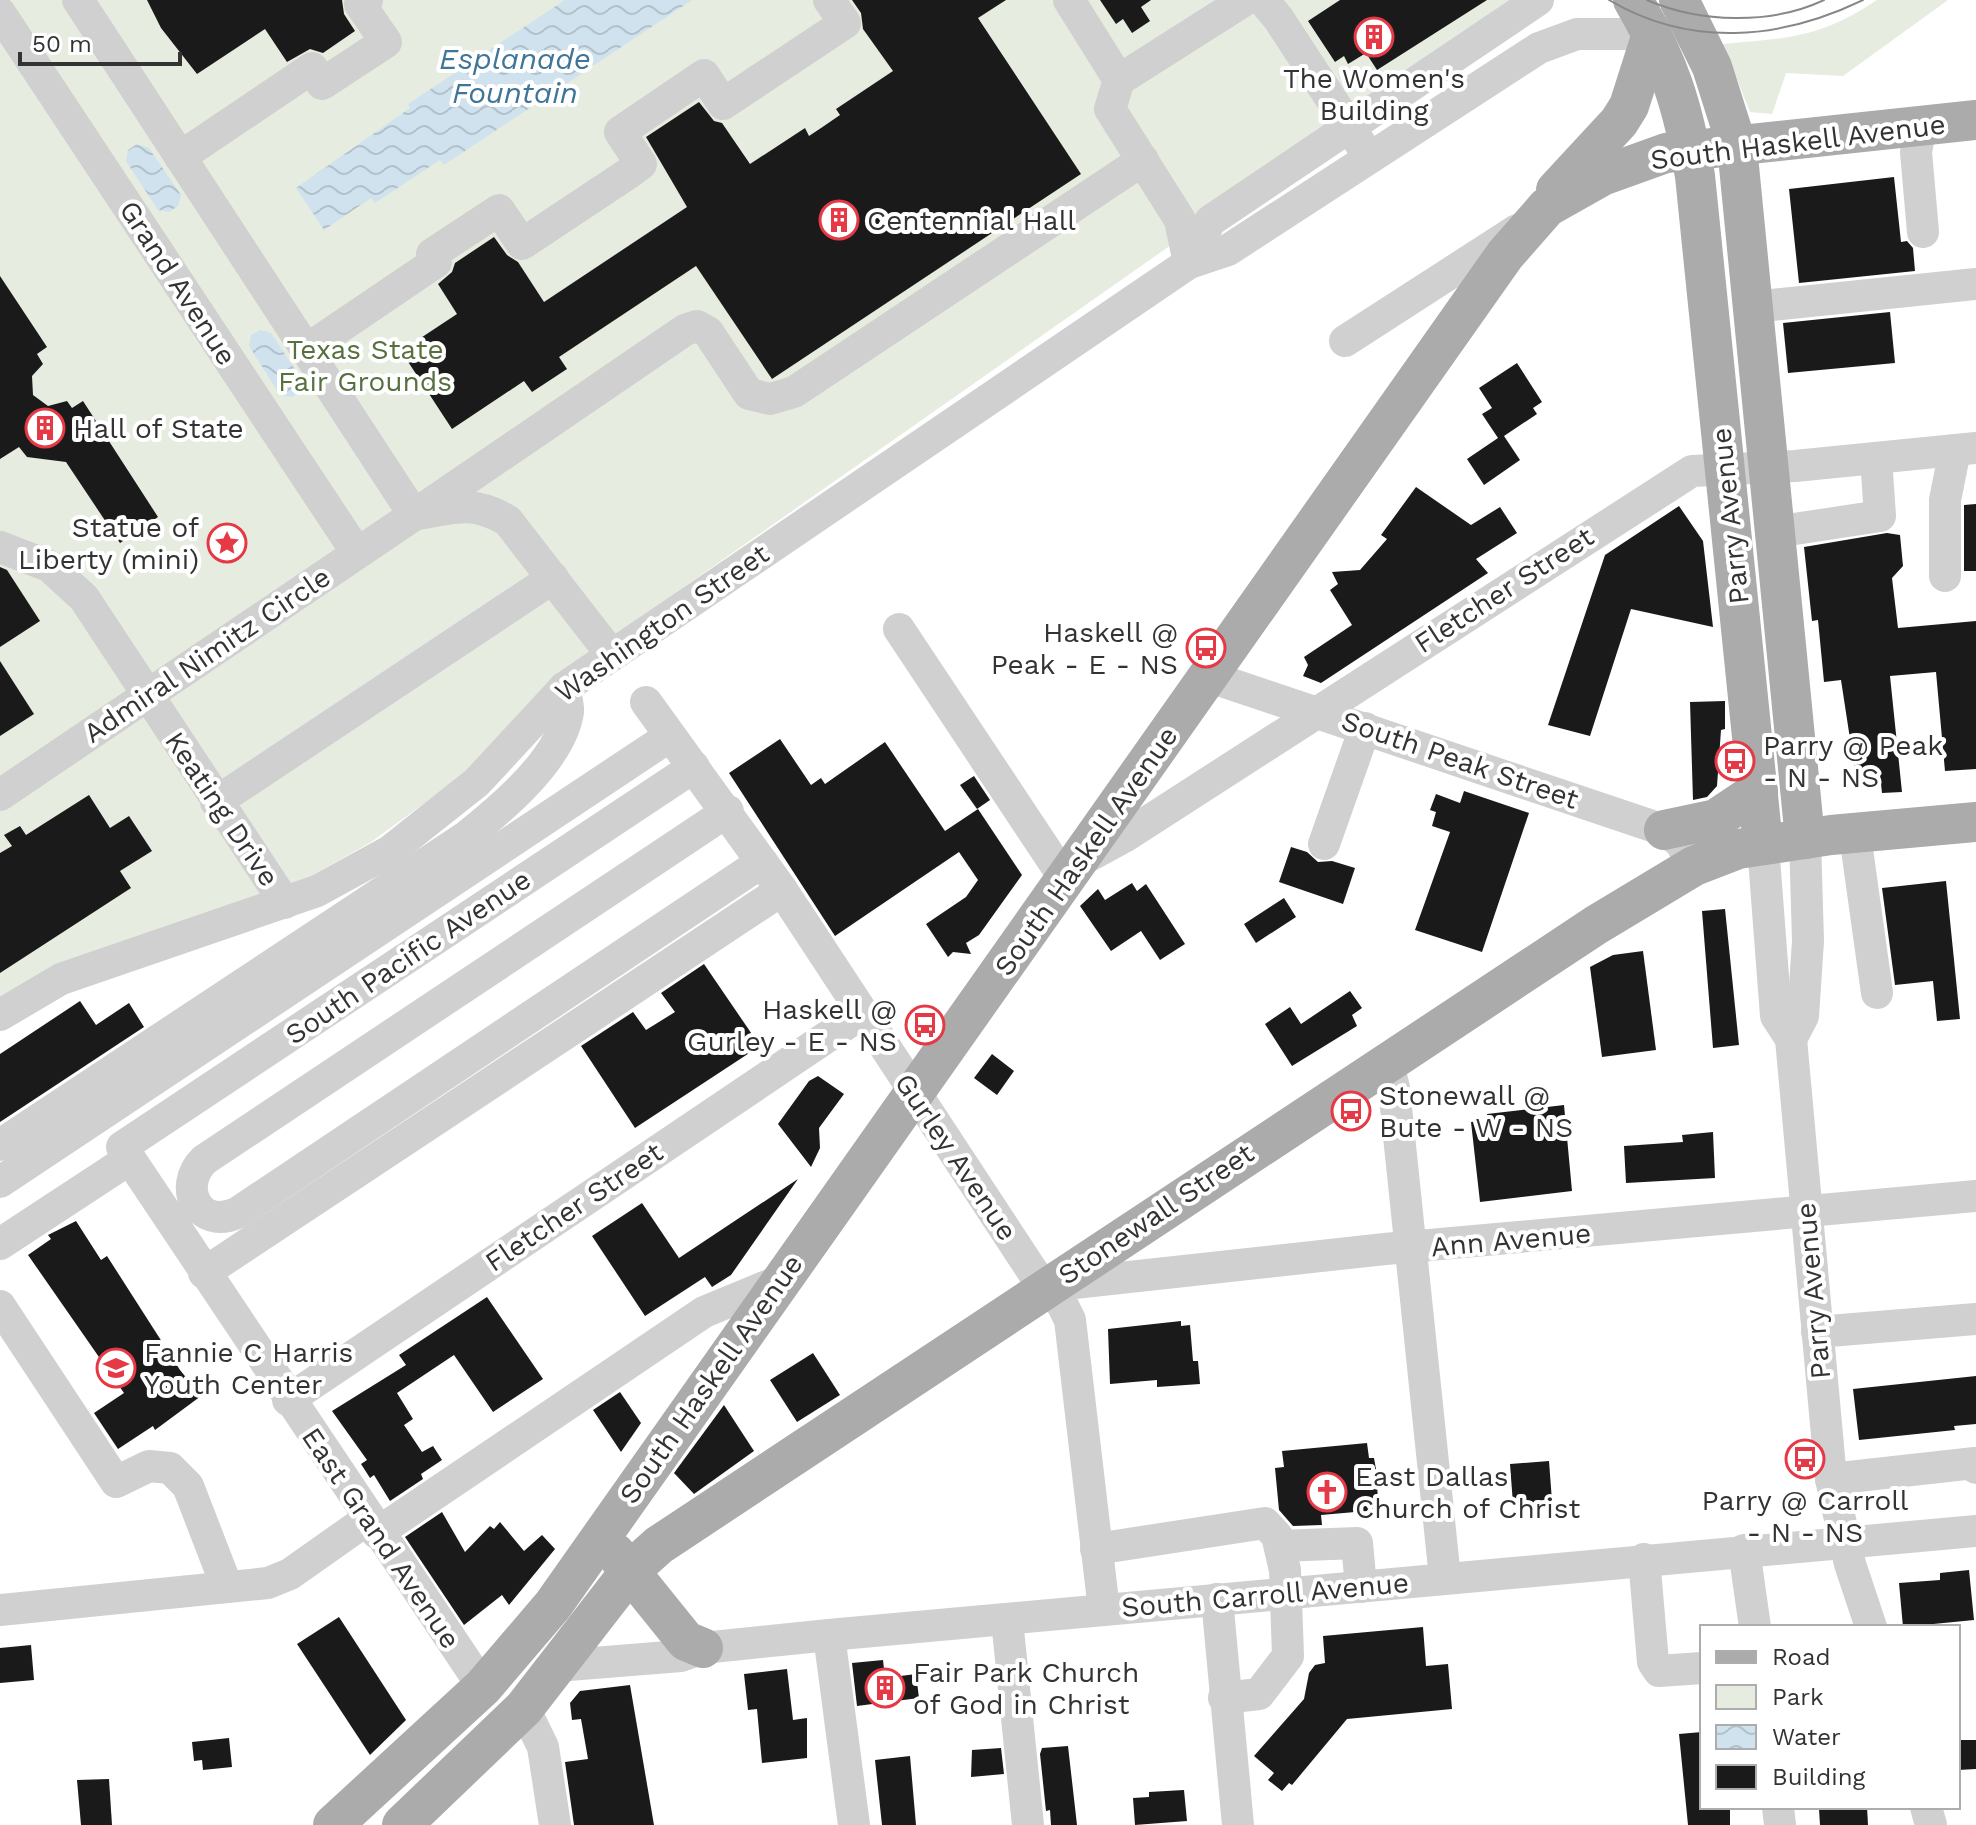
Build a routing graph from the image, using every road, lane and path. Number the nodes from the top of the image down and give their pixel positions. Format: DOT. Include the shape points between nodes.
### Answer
graph roads {
  1 [pos="78,0"];
  2 [pos="367,0"];
  3 [pos="829,0"];
  4 [pos="1069,0"];
  5 [pos="1245,0"];
  6 [pos="1263,0"];
  7 [pos="1538,0"];
  8 [pos="1633,0"];
  9 [pos="1679,0"];
  10 [pos="0,13"];
  11 [pos="1652,34"];
  12 [pos="1119,80"];
  13 [pos="1976,120"];
  14 [pos="1921,125"];
  15 [pos="1351,128"];
  16 [pos="1737,146"];
  17 [pos="1691,150"];
  18 [pos="180,157"];
  19 [pos="1370,157"];
  20 [pos="1143,160"];
  21 [pos="1542,212"];
  22 [pos="1933,229"];
  23 [pos="1189,263"];
  24 [pos="1976,284"];
  25 [pos="1752,307"];
  26 [pos="1345,341"];
  27 [pos="306,350"];
  28 [pos="1965,449"];
  29 [pos="1876,458"];
  30 [pos="1767,467"];
  31 [pos="1725,468"];
  32 [pos="414,515"];
  33 [pos="1775,532"];
  34 [pos="0,547"];
  35 [pos="357,553"];
  36 [pos="1945,576"];
  37 [pos="553,578"];
  38 [pos="899,629"];
  39 [pos="611,654"];
  40 [pos="1210,677"];
  41 [pos="564,688"];
  42 [pos="146,697"];
  43 [pos="646,702"];
  44 [pos="1314,711"];
  45 [pos="1365,728"];
  46 [pos="682,751"];
  47 [pos="541,764"];
  48 [pos="1758,791"];
  49 [pos="0,795"];
  50 [pos="216,802"];
  51 [pos="568,804"];
  52 [pos="728,811"];
  53 [pos="1976,822"];
  54 [pos="1664,830"];
  55 [pos="1855,835"];
  56 [pos="1805,839"];
  57 [pos="1324,844"];
  58 [pos="1763,845"];
  59 [pos="762,862"];
  60 [pos="1694,866"];
  61 [pos="1070,871"];
  62 [pos="782,890"];
  63 [pos="285,903"];
  64 [pos="1877,993"];
  65 [pos="861,1014"];
  66 [pos="0,1015"];
  67 [pos="1791,1039"];
  68 [pos="1387,1060"];
  69 [pos="914,1094"];
  70 [pos="0,1145"];
  71 [pos="125,1154"];
  72 [pos="0,1182"];
  73 [pos="1976,1196"];
  74 [pos="183,1212"];
  75 [pos="1806,1214"];
  76 [pos="0,1244"];
  77 [pos="1411,1249"];
  78 [pos="204,1273"];
  79 [pos="779,1281"];
  80 [pos="1046,1287"];
  81 [pos="0,1306"];
  82 [pos="1976,1319"];
  83 [pos="1817,1332"];
  84 [pos="288,1400"];
  85 [pos="1976,1468"];
  86 [pos="1831,1479"];
  87 [pos="372,1526"];
  88 [pos="1976,1531"];
  89 [pos="601,1536"];
  90 [pos="1844,1541"];
  91 [pos="1280,1546"];
  92 [pos="1096,1549"];
  93 [pos="1744,1550"];
  94 [pos="1644,1559"];
  95 [pos="631,1570"];
  96 [pos="1445,1578"];
  97 [pos="227,1587"];
  98 [pos="1361,1587"];
  99 [pos="1285,1592"];
  100 [pos="1217,1599"];
  101 [pos="0,1610"];
  102 [pos="1104,1610"];
  103 [pos="1007,1620"];
  104 [pos="1755,1625"];
  105 [pos="1870,1625"];
  106 [pos="829,1635"];
  107 [pos="703,1648"];
  108 [pos="556,1666"];
  109 [pos="1700,1668"];
  110 [pos="483,1687"];
  111 [pos="1224,1698"];
  112 [pos="524,1708"];
  113 [pos="473,1758"];
  114 [pos="400,1765"];
  115 [pos="333,1825"];
  116 [pos="367,1825"];
  117 [pos="402,1825"];
  118 [pos="428,1825"];
  119 [pos="555,1825"];
  120 [pos="854,1825"];
  121 [pos="1028,1825"];
  122 [pos="1238,1825"];
  1 -- 18 [label="street"];
  2 -- 18 [label="street" via="360,4 386,42 322,84 312,68"];
  3 -- 27 [label="street" via="845,23 723,104 704,75 620,132 641,164 522,244 499,210 432,254 436,262"];
  4 -- 12 [label="street"];
  5 -- 12 [label="street"];
  6 -- 15 [label="street"];
  7 -- 15 [label="street, Washington Street"];
  8 -- 11 [label="main road, Parry Avenue"];
  9 -- 16 [label="main road, Parry Avenue" via="1712,67"];
  10 -- 35 [label="street, Grand Avenue"];
  11 -- 17 [label="main road, Parry Avenue" via="1679,96"];
  11 -- 19 [label="street, Washington Street" via="1598,33 1555,40"];
  11 -- 21 [label="main road" via="1629,106"];
  12 -- 20 [label="street" via="1110,109"];
  13 -- 14 [label="main road, South Haskell Avenue"];
  14 -- 16 [label="main road, South Haskell Avenue"];
  14 -- 22 [label="street" via="1916,152"];
  15 -- 19 [label="street"];
  15 -- 23 [label="street, Washington Street" via="1210,221"];
  16 -- 17 [label="main road, South Haskell Avenue"];
  16 -- 25 [label="main road, Parry Avenue"];
  17 -- 21 [label="main road, South Haskell Avenue" via="1634,162"];
  17 -- 31 [label="main road, Parry Avenue"];
  18 -- 27 [label="street"];
  19 -- 23 [label="street, Washington Street" via="1228,250"];
  20 -- 23 [label="street" via="1180,220"];
  20 -- 32 [label="street, Admiral Nimitz Circle" via="794,392 770,399 749,394 708,332 697,326"];
  21 -- 26 [label="street"];
  21 -- 40 [label="main road, South Haskell Avenue" via="1505,255"];
  23 -- 39 [label="street, Washington Street"];
  24 -- 25 [label="street"];
  25 -- 30 [label="main road, Parry Avenue"];
  27 -- 32 [label="street"];
  28 -- 29 [label="street, Fletcher Street"];
  28 -- 36 [label="street" via="1945,500"];
  29 -- 30 [label="street, Fletcher Street"];
  29 -- 33 [label="street" via="1880,516"];
  30 -- 31 [label="street, Fletcher Street"];
  30 -- 33 [label="main road, Parry Avenue"];
  31 -- 44 [label="street, Fletcher Street" via="1692,471"];
  31 -- 48 [label="main road, Parry Avenue"];
  32 -- 35 [label="street, Admiral Nimitz Circle"];
  32 -- 37 [label="street, Admiral Nimitz Circle" via="469,505 489,509 508,521"];
  33 -- 56 [label="main road, Parry Avenue"];
  34 -- 42 [label="street, Keating Drive" via="28,555 64,576 84,598"];
  35 -- 42 [label="street, Admiral Nimitz Circle"];
  37 -- 39 [label="street, Admiral Nimitz Circle"];
  37 -- 50 [label="street"];
  38 -- 61 [label="street"];
  39 -- 41 [label="street, Washington Street"];
  40 -- 44 [label="street, South Peak Street"];
  40 -- 61 [label="main road, South Haskell Avenue"];
  41 -- 47 [label="street" via="568,712"];
  41 -- 63 [label="street, Washington Street" via="477,782 433,820 356,872"];
  42 -- 49 [label="street, Admiral Nimitz Circle"];
  42 -- 50 [label="street, Keating Drive"];
  43 -- 46 [label="street, Gurley Avenue"];
  44 -- 45 [label="street, South Peak Street"];
  44 -- 61 [label="street, Fletcher Street"];
  45 -- 54 [label="street, South Peak Street"];
  45 -- 57 [label="street"];
  46 -- 51 [label="street"];
  46 -- 52 [label="street, Gurley Avenue"];
  46 -- 71 [label="street, South Pacific Avenue"];
  47 -- 51 [label="street"];
  47 -- 70 [label="street" via="467,836"];
  48 -- 54 [label="main road" via="1716,819"];
  48 -- 58 [label="main road, Parry Avenue"];
  50 -- 63 [label="street, Keating Drive"];
  51 -- 72 [label="street"];
  52 -- 59 [label="street, Gurley Avenue"];
  52 -- 74 [label="street" via="204,1160 194,1170"];
  53 -- 55 [label="main road"];
  54 -- 60 [label="street, South Peak Street" via="1680,842"];
  55 -- 56 [label="main road"];
  55 -- 64 [label="street"];
  56 -- 58 [label="main road, Stonewall Street"];
  56 -- 67 [label="street, Parry Avenue" via="1808,941 1803,1016"];
  58 -- 60 [label="main road, Stonewall Street"];
  58 -- 67 [label="street, Parry Avenue" via="1776,1016"];
  59 -- 62 [label="street, Gurley Avenue"];
  59 -- 74 [label="street" via="237,1213 222,1219"];
  60 -- 68 [label="main road, Stonewall Street"];
  61 -- 69 [label="main road, South Haskell Avenue"];
  62 -- 65 [label="street, Gurley Avenue"];
  62 -- 78 [label="street"];
  63 -- 66 [label="street, Washington Street" via="61,979"];
  65 -- 69 [label="street, Gurley Avenue"];
  65 -- 84 [label="street, Fletcher Street"];
  67 -- 75 [label="street, Parry Avenue"];
  68 -- 77 [label="street"];
  68 -- 80 [label="main road, Stonewall Street"];
  69 -- 79 [label="main road, South Haskell Avenue"];
  69 -- 80 [label="street, Gurley Avenue"];
  71 -- 74 [label="street, East Grand Avenue"];
  71 -- 76 [label="street, South Pacific Avenue"];
  73 -- 75 [label="street, Ann Avenue"];
  74 -- 78 [label="street, East Grand Avenue"];
  75 -- 77 [label="street, Ann Avenue"];
  75 -- 83 [label="street, Parry Avenue"];
  77 -- 80 [label="street, Ann Avenue"];
  77 -- 96 [label="street"];
  78 -- 84 [label="street, East Grand Avenue"];
  79 -- 87 [label="street" via="704,1312"];
  79 -- 89 [label="main road, South Haskell Avenue"];
  80 -- 92 [label="street, Gurley Avenue" via="1070,1320"];
  80 -- 95 [label="main road, Stonewall Street" via="659,1545"];
  81 -- 97 [label="street" via="116,1482 149,1466 170,1468 188,1486"];
  82 -- 83 [label="street"];
  83 -- 86 [label="street, Parry Avenue"];
  84 -- 87 [label="street, East Grand Avenue"];
  85 -- 86 [label="street" via="1975,1463"];
  86 -- 90 [label="street, Parry Avenue"];
  87 -- 97 [label="street" via="290,1574 268,1583"];
  87 -- 110 [label="street, East Grand Avenue"];
  88 -- 90 [label="street, South Carroll Avenue"];
  89 -- 95 [label="main road"];
  89 -- 110 [label="main road, South Haskell Avenue" via="553,1605"];
  90 -- 93 [label="street, South Carroll Avenue"];
  90 -- 105 [label="street, Parry Avenue"];
  91 -- 92 [label="street" via="1265,1523"];
  91 -- 98 [label="street" via="1357,1543"];
  91 -- 99 [label="street"];
  92 -- 102 [label="street, Gurley Avenue"];
  93 -- 94 [label="street, South Carroll Avenue"];
  93 -- 104 [label="street"];
  94 -- 96 [label="street, South Carroll Avenue"];
  94 -- 109 [label="street" via="1653,1662 1666,1672"];
  95 -- 107 [label="main road" via="686,1641"];
  95 -- 108 [label="main road, Stonewall Street"];
  96 -- 98 [label="street, South Carroll Avenue"];
  97 -- 101 [label="street"];
  98 -- 99 [label="street, South Carroll Avenue"];
  99 -- 100 [label="street, South Carroll Avenue"];
  99 -- 111 [label="street" via="1288,1656 1259,1694"];
  100 -- 102 [label="street, South Carroll Avenue"];
  100 -- 111 [label="street"];
  102 -- 103 [label="street, South Carroll Avenue"];
  103 -- 106 [label="street, South Carroll Avenue"];
  103 -- 121 [label="street"];
  106 -- 107 [label="street, South Carroll Avenue"];
  106 -- 120 [label="street"];
  107 -- 108 [label="street, South Carroll Avenue" via="681,1656"];
  108 -- 112 [label="main road"];
  110 -- 114 [label="main road, South Haskell Avenue"];
  111 -- 122 [label="street"];
  112 -- 113 [label="main road"];
  112 -- 119 [label="street" via="543,1747"];
  113 -- 117 [label="main road"];
  113 -- 118 [label="main road"];
  114 -- 115 [label="main road, South Haskell Avenue"];
  114 -- 116 [label="main road"];
}
